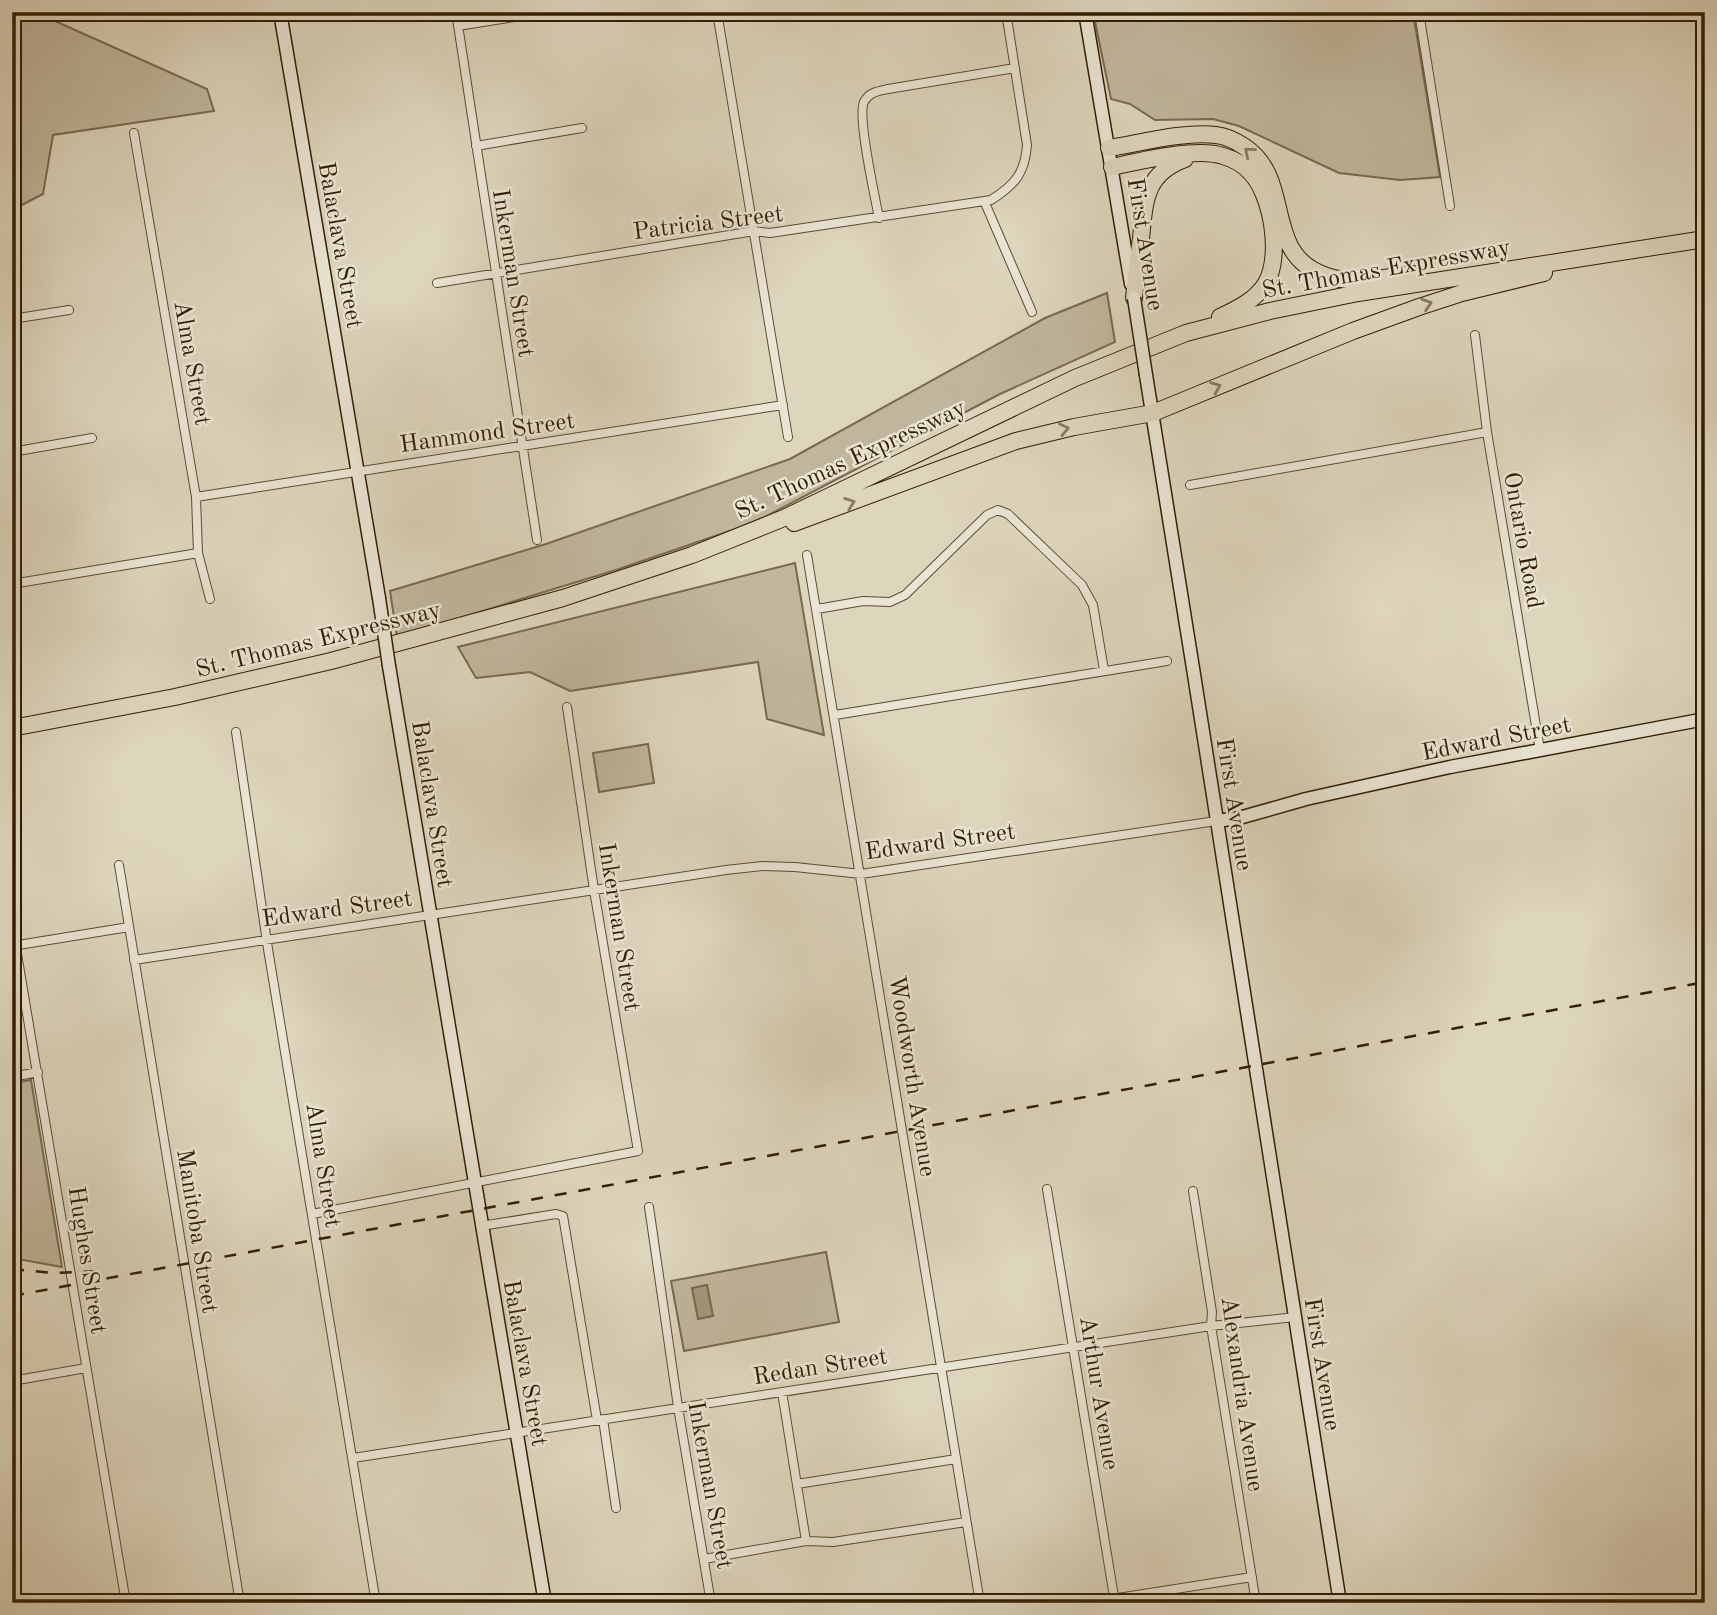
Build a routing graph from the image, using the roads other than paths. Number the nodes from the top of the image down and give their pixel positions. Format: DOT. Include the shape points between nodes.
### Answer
graph roads {
  1 [pos="280,12"];
  2 [pos="456,12"];
  3 [pos="545,12"];
  4 [pos="717,12"];
  5 [pos="1006,12"];
  6 [pos="1085,12"];
  7 [pos="1419,12"];
  8 [pos="458,26"];
  9 [pos="1015,68"];
  10 [pos="582,128"];
  11 [pos="134,133"];
  12 [pos="475,146"];
  13 [pos="1109,148"];
  14 [pos="1212,154"];
  15 [pos="1112,167"];
  16 [pos="985,203"];
  17 [pos="1450,206"];
  18 [pos="879,218"];
  19 [pos="754,231"];
  20 [pos="1705,241"];
  21 [pos="1534,265"];
  22 [pos="494,273"];
  23 [pos="436,283"];
  24 [pos="1134,298"];
  25 [pos="69,310"];
  26 [pos="1032,312"];
  27 [pos="12,319"];
  28 [pos="1186,333"];
  29 [pos="1475,335"];
  30 [pos="783,405"];
  31 [pos="1153,413"];
  32 [pos="1487,432"];
  33 [pos="788,437"];
  34 [pos="92,438"];
  35 [pos="522,446"];
  36 [pos="12,452"];
  37 [pos="358,470"];
  38 [pos="1190,485"];
  39 [pos="196,497"];
  40 [pos="537,540"];
  41 [pos="198,553"];
  42 [pos="692,555"];
  43 [pos="807,555"];
  44 [pos="12,584"];
  45 [pos="210,599"];
  46 [pos="817,609"];
  47 [pos="1167,661"];
  48 [pos="1104,670"];
  49 [pos="567,708"];
  50 [pos="835,715"];
  51 [pos="1705,719"];
  52 [pos="12,728"];
  53 [pos="236,732"];
  54 [pos="1540,750"];
  55 [pos="1216,821"];
  56 [pos="119,865"];
  57 [pos="861,874"];
  58 [pos="594,890"];
  59 [pos="430,916"];
  60 [pos="12,924"];
  61 [pos="129,927"];
  62 [pos="267,940"];
  63 [pos="14,946"];
  64 [pos="134,960"];
  65 [pos="38,1072"];
  66 [pos="12,1077"];
  67 [pos="474,1185"];
  68 [pos="1047,1189"];
  69 [pos="1193,1191"];
  70 [pos="649,1207"];
  71 [pos="312,1214"];
  72 [pos="481,1226"];
  73 [pos="1294,1317"];
  74 [pos="1211,1326"];
  75 [pos="1073,1347"];
  76 [pos="941,1367"];
  77 [pos="86,1368"];
  78 [pos="12,1381"];
  79 [pos="782,1392"];
  80 [pos="678,1407"];
  81 [pos="600,1419"];
  82 [pos="516,1432"];
  83 [pos="353,1458"];
  84 [pos="956,1459"];
  85 [pos="797,1484"];
  86 [pos="616,1508"];
  87 [pos="966,1522"];
  88 [pos="806,1541"];
  89 [pos="704,1559"];
  90 [pos="1252,1577"];
  91 [pos="1115,1601"];
  92 [pos="125,1603"];
  93 [pos="240,1603"];
  94 [pos="376,1603"];
  95 [pos="545,1603"];
  96 [pos="711,1603"];
  97 [pos="980,1603"];
  98 [pos="1086,1603"];
  99 [pos="1256,1603"];
  100 [pos="1340,1603"];
  1 -- 37 [label="street, Balaclava Street"];
  2 -- 8 [label="street, Inkerman Street"];
  3 -- 8 [label="street"];
  4 -- 19 [label="street"];
  5 -- 9 [label="street"];
  6 -- 13 [label="street, First Avenue"];
  7 -- 17 [label="street"];
  8 -- 12 [label="street, Inkerman Street"];
  9 -- 16 [label="street" via="1027,153 1015,183"];
  9 -- 18 [label="street" via="888,89 866,98 862,115"];
  10 -- 12 [label="street"];
  11 -- 39 [label="street, Alma Street"];
  12 -- 22 [label="street, Inkerman Street"];
  13 -- 15 [label="street, First Avenue"];
  21 -- 13 [label="highway, one-way" via="1489,265 1362,280 1329,277 1305,265 1290,248 1270,177 1241,145 1202,135"];
  14 -- 15 [label="highway" via="1189,153"];
  14 -- 24 [label="highway" via="1175,163 1155,178 1143,212"];
  14 -- 28 [label="highway" via="1236,161 1257,180 1268,210 1275,256 1266,284 1256,295"];
  15 -- 24 [label="street, First Avenue"];
  16 -- 18 [label="street, Patricia Street"];
  16 -- 26 [label="street"];
  18 -- 19 [label="street, Patricia Street" via="770,233"];
  19 -- 22 [label="street, Patricia Street"];
  19 -- 30 [label="street"];
  20 -- 21 [label="highway, St. Thomas Expressway"];
  31 -- 20 [label="highway, one-way" via="1353,331 1462,293"];
  21 -- 28 [label="highway, St. Thomas Expressway" via="1358,293"];
  22 -- 23 [label="street, Patricia Street"];
  22 -- 35 [label="street, Inkerman Street"];
  24 -- 31 [label="street, First Avenue, bridge"];
  25 -- 27 [label="street"];
  28 -- 42 [label="highway, St. Thomas Expressway" via="1075,378 784,518"];
  29 -- 32 [label="street, Ontario Road"];
  30 -- 33 [label="street"];
  30 -- 35 [label="street, Hammond Street"];
  42 -- 31 [label="highway, one-way" via="830,511 1016,441"];
  31 -- 55 [label="street, First Avenue"];
  32 -- 38 [label="street"];
  32 -- 54 [label="street, Ontario Road"];
  34 -- 36 [label="street"];
  35 -- 37 [label="street, Hammond Street"];
  35 -- 40 [label="street, Inkerman Street"];
  37 -- 39 [label="street, Hammond Street"];
  37 -- 59 [label="street, Balaclava Street, bridge"];
  39 -- 41 [label="street, Alma Street"];
  41 -- 44 [label="street"];
  41 -- 45 [label="street, Alma Street"];
  42 -- 52 [label="highway, St. Thomas Expressway" via="552,601 331,662"];
  43 -- 46 [label="street, Woodworth Avenue"];
  46 -- 48 [label="street" via="863,601 890,602 905,594 987,515 998,510 1008,514 1082,585 1093,605"];
  46 -- 50 [label="street, Woodworth Avenue"];
  47 -- 48 [label="street"];
  48 -- 50 [label="street"];
  49 -- 58 [label="street, Inkerman Street"];
  50 -- 57 [label="street, Woodworth Avenue"];
  51 -- 54 [label="street, Edward Street"];
  53 -- 62 [label="street, Alma Street"];
  54 -- 55 [label="street, Edward Street"];
  55 -- 57 [label="street, Edward Street"];
  55 -- 73 [label="street, First Avenue"];
  56 -- 61 [label="street, Manitoba Street"];
  57 -- 58 [label="street, Edward Street" via="762,866"];
  57 -- 76 [label="street, Woodworth Avenue"];
  58 -- 59 [label="street, Edward Street"];
  58 -- 67 [label="street, Inkerman Street" via="638,1151"];
  59 -- 62 [label="street, Edward Street"];
  59 -- 67 [label="street, Balaclava Street"];
  60 -- 63 [label="street, Hughes Street"];
  61 -- 63 [label="street"];
  61 -- 64 [label="street, Manitoba Street"];
  62 -- 64 [label="street, Edward Street"];
  62 -- 71 [label="street, Alma Street"];
  63 -- 65 [label="street, Hughes Street"];
  64 -- 93 [label="street, Manitoba Street"];
  65 -- 66 [label="street"];
  65 -- 77 [label="street, Hughes Street"];
  67 -- 71 [label="street"];
  67 -- 72 [label="street, Balaclava Street"];
  68 -- 75 [label="street, Arthur Avenue"];
  69 -- 74 [label="street, Alexandria Avenue"];
  70 -- 80 [label="street, Inkerman Street"];
  71 -- 83 [label="street, Alma Street"];
  72 -- 81 [label="street" via="563,1216"];
  72 -- 82 [label="street, Balaclava Street"];
  73 -- 74 [label="street, Redan Street"];
  73 -- 100 [label="street, First Avenue"];
  74 -- 75 [label="street, Redan Street"];
  74 -- 90 [label="street, Alexandria Avenue"];
  75 -- 76 [label="street, Redan Street"];
  75 -- 91 [label="street, Arthur Avenue"];
  76 -- 79 [label="street, Redan Street"];
  76 -- 84 [label="street, Woodworth Avenue"];
  77 -- 78 [label="street"];
  77 -- 92 [label="street, Hughes Street"];
  79 -- 80 [label="street, Redan Street"];
  79 -- 85 [label="street"];
  80 -- 81 [label="street, Redan Street"];
  80 -- 89 [label="street, Inkerman Street"];
  81 -- 82 [label="street, Redan Street"];
  81 -- 86 [label="street"];
  82 -- 83 [label="street, Redan Street"];
  82 -- 95 [label="street, Balaclava Street"];
  83 -- 94 [label="street, Alma Street"];
  84 -- 85 [label="street"];
  84 -- 87 [label="street, Woodworth Avenue"];
  85 -- 88 [label="street"];
  87 -- 88 [label="street" via="833,1542"];
  87 -- 97 [label="street, Woodworth Avenue"];
  88 -- 89 [label="street"];
  89 -- 96 [label="street, Inkerman Street"];
  90 -- 91 [label="street"];
  90 -- 99 [label="street, Alexandria Avenue"];
  91 -- 98 [label="street"];
}
